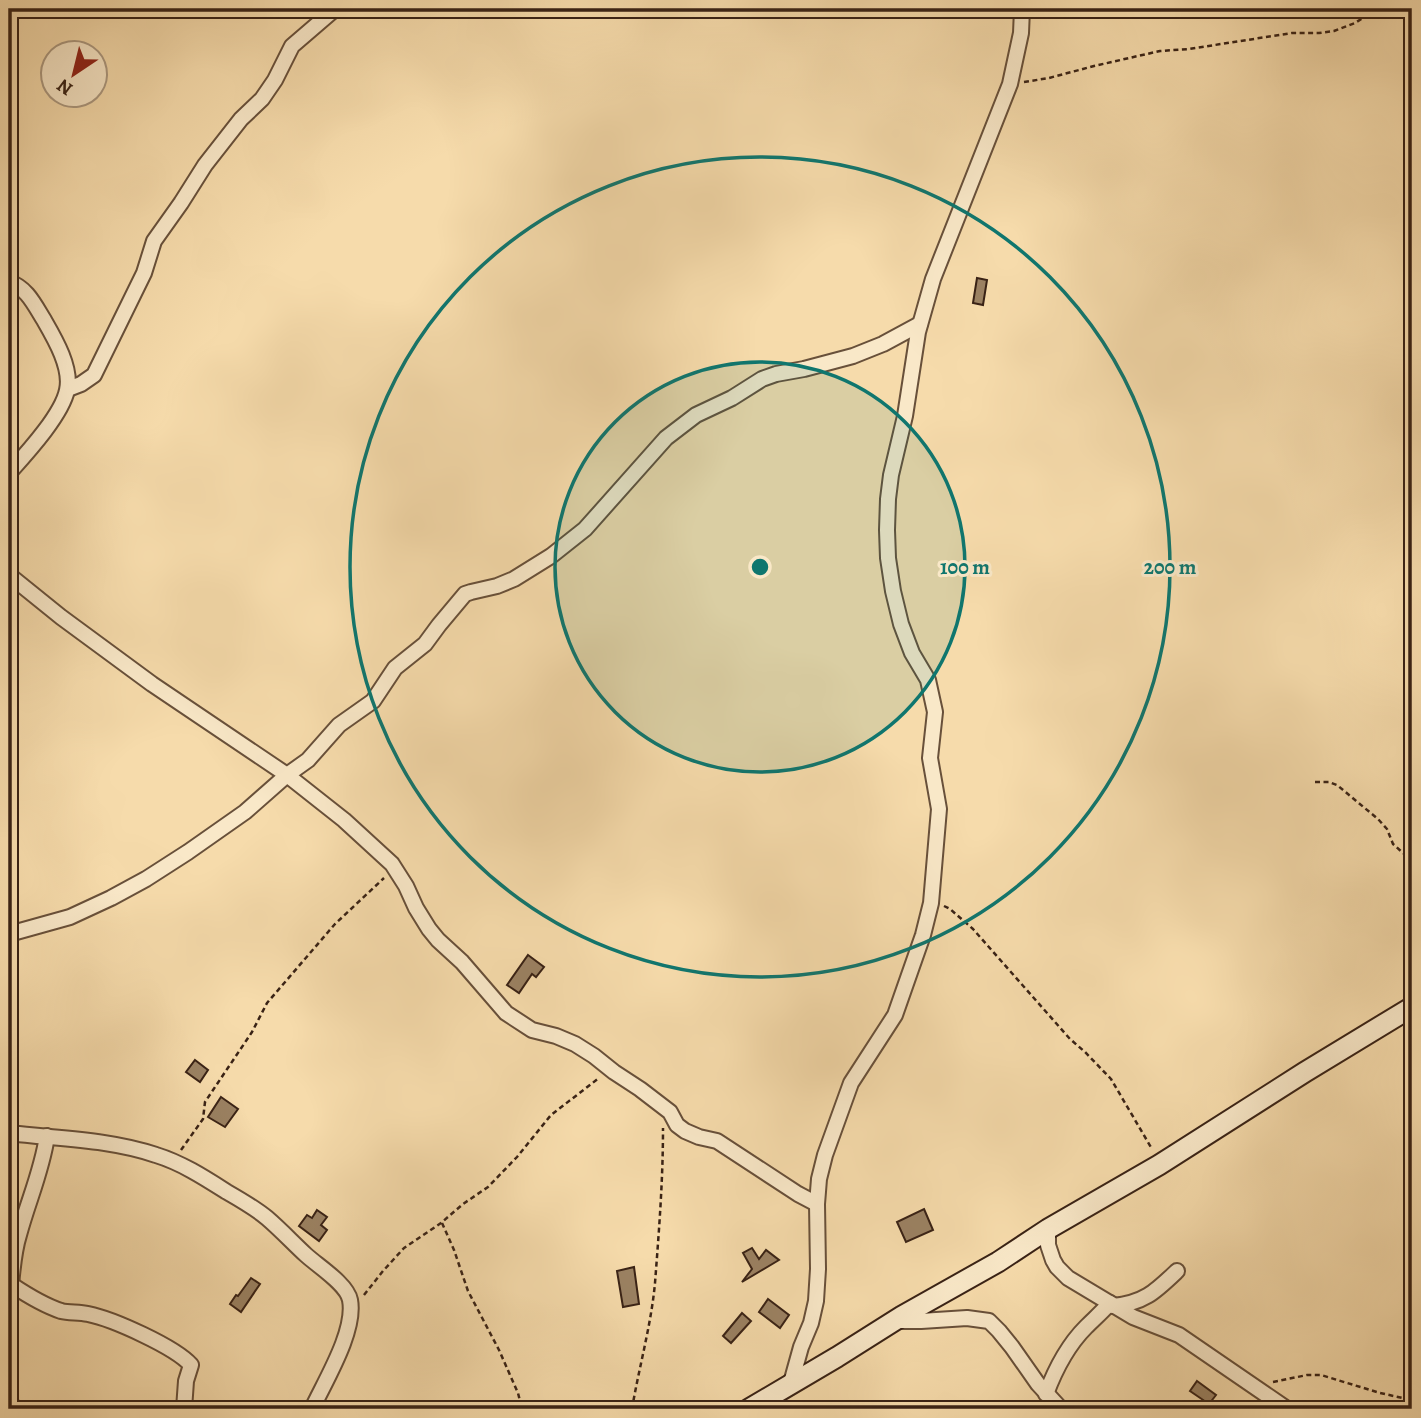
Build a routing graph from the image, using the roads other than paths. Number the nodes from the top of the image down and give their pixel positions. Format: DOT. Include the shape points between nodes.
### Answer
graph roads {
  1 [pos="335,9"];
  2 [pos="1022,9"];
  3 [pos="9,282"];
  4 [pos="920,324"];
  5 [pos="68,389"];
  6 [pos="9,472"];
  7 [pos="9,575"];
  8 [pos="287,775"];
  9 [pos="9,934"];
  10 [pos="1412,1007"];
  11 [pos="9,1133"];
  12 [pos="47,1136"];
  13 [pos="817,1204"];
  14 [pos="1048,1228"];
  15 [pos="1177,1271"];
  16 [pos="12,1284"];
  17 [pos="9,1305"];
  18 [pos="1111,1305"];
  19 [pos="894,1321"];
  20 [pos="791,1383"];
  21 [pos="1046,1394"];
  22 [pos="9,1402"];
  23 [pos="16,1409"];
  24 [pos="184,1409"];
  25 [pos="312,1409"];
  26 [pos="749,1409"];
  27 [pos="1061,1409"];
  28 [pos="1287,1409"];
  1 -- 5 [label="street" via="292,46 262,99 205,164 154,241 144,273 94,375"];
  2 -- 4 [label="street" via="1010,84 933,279"];
  3 -- 5 [label="street" via="28,295 49,328 63,355"];
  4 -- 8 [label="street" via="853,356 762,379 677,428 585,529 551,556 514,579 465,594 425,644 395,668 373,701 339,725 308,760"];
  4 -- 13 [label="street" via="891,475 887,530 901,624 928,680 935,712 930,758 939,809 931,903 895,1015 842,1105 819,1178"];
  5 -- 6 [label="street" via="33,446"];
  7 -- 8 [label="street" via="152,684"];
  8 -- 9 [label="street" via="245,812 146,880 70,917"];
  8 -- 13 [label="street" via="392,864 429,929 506,1013 532,1030 575,1044 670,1112 685,1131 717,1141"];
  10 -- 14 [label="main road" via="1159,1165"];
  11 -- 12 [label="street"];
  12 -- 16 [label="street" via="38,1181 18,1236"];
  12 -- 25 [label="street" via="133,1149 192,1170 267,1217 337,1280 350,1296 352,1312 342,1348"];
  13 -- 20 [label="street" via="816,1301"];
  14 -- 18 [label="street" via="1048,1245 1057,1267"];
  14 -- 19 [label="main road"];
  15 -- 18 [label="street" via="1148,1297"];
  16 -- 17 [label="street"];
  16 -- 24 [label="street" via="43,1304 103,1319 183,1356 191,1365"];
  18 -- 21 [label="street" via="1068,1350"];
  18 -- 28 [label="street" via="1179,1335"];
  19 -- 20 [label="main road"];
  19 -- 21 [label="street" via="989,1321"];
  20 -- 26 [label="main road"];
  21 -- 27 [label="street"];
  22 -- 23 [label="street"];
}
